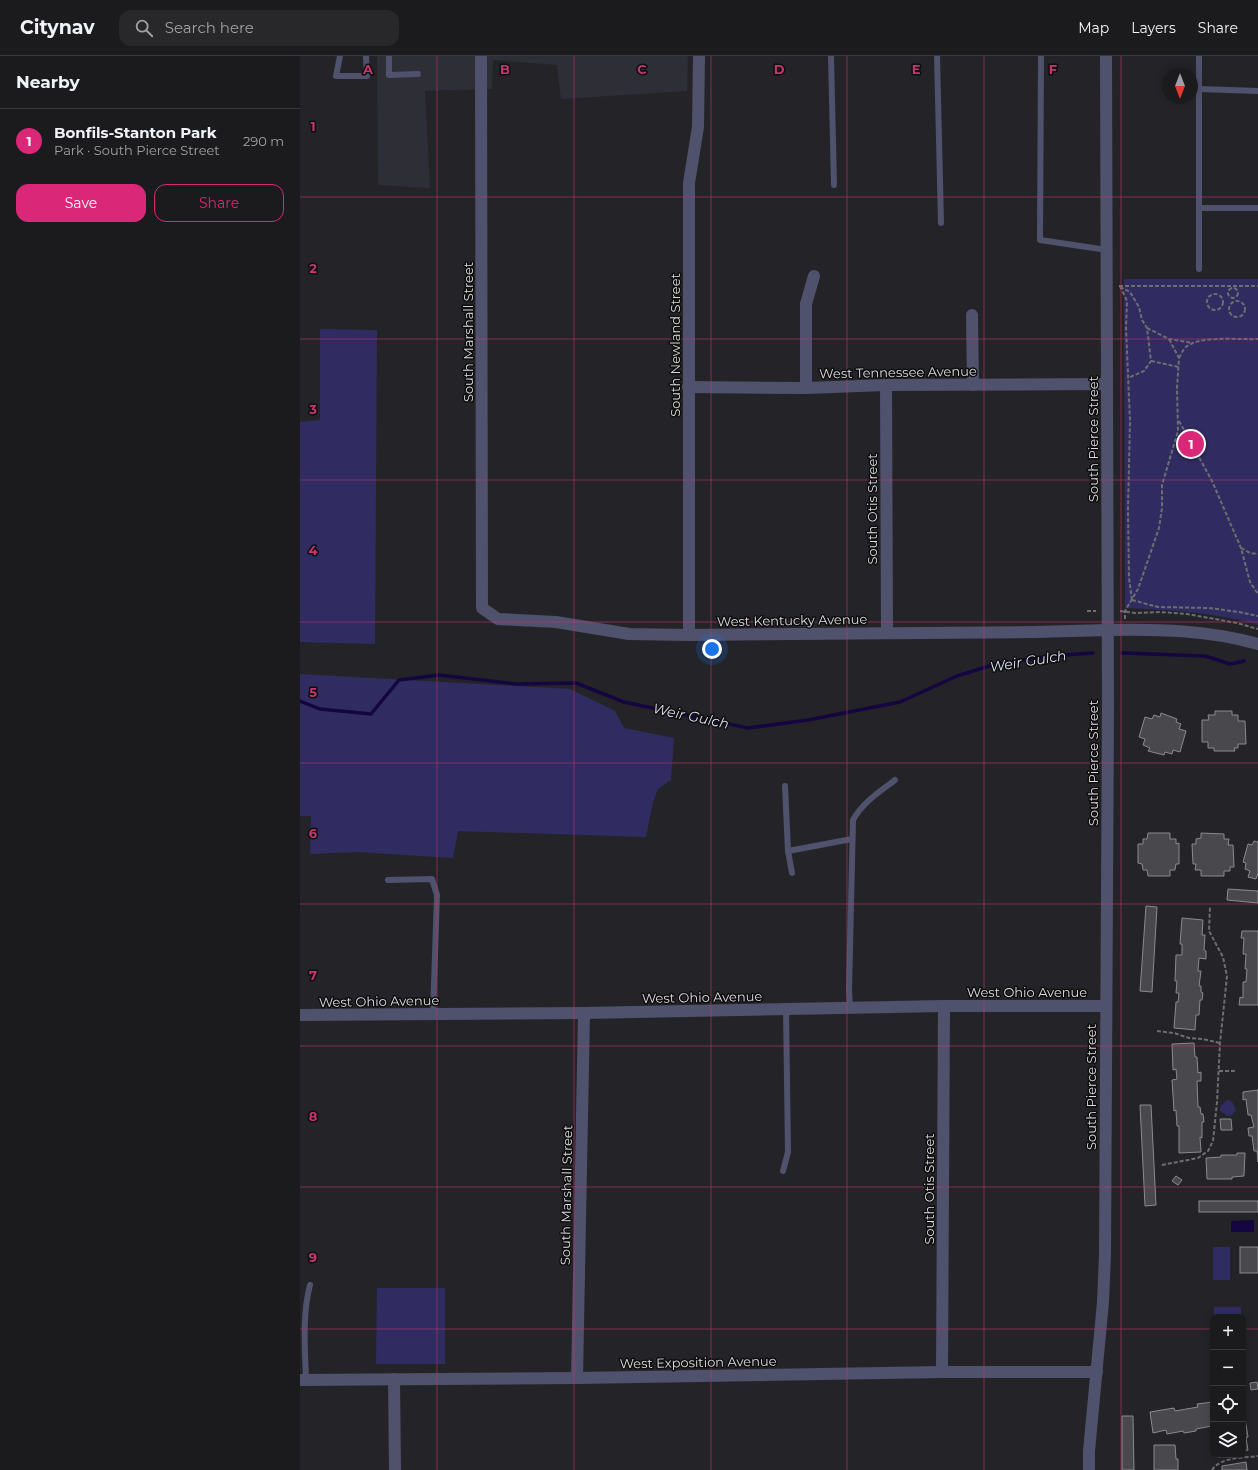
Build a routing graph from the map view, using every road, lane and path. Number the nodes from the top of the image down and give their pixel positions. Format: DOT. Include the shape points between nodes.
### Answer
graph roads {
  1 [pos="340,56"];
  2 [pos="366,56"];
  3 [pos="389,56"];
  4 [pos="481,56"];
  5 [pos="699,56"];
  6 [pos="831,56"];
  7 [pos="937,56"];
  8 [pos="1041,56"];
  9 [pos="1106,56"];
  10 [pos="1199,56"];
  11 [pos="418,74"];
  12 [pos="1199,88"];
  13 [pos="1258,91"];
  14 [pos="834,184"];
  15 [pos="1199,208"];
  16 [pos="1258,208"];
  17 [pos="941,223"];
  18 [pos="1107,250"];
  19 [pos="1199,269"];
  20 [pos="814,276"];
  21 [pos="1120,286"];
  22 [pos="1258,286"];
  23 [pos="1234,298"];
  24 [pos="1217,310"];
  25 [pos="972,315"];
  26 [pos="1239,317"];
  27 [pos="1147,328"];
  28 [pos="1169,339"];
  29 [pos="1258,339"];
  30 [pos="1193,343"];
  31 [pos="1179,358"];
  32 [pos="1151,361"];
  33 [pos="1179,367"];
  34 [pos="1128,378"];
  35 [pos="1107,384"];
  36 [pos="886,385"];
  37 [pos="973,385"];
  38 [pos="688,387"];
  39 [pos="806,388"];
  40 [pos="1178,420"];
  41 [pos="1241,548"];
  42 [pos="1258,554"];
  43 [pos="1258,594"];
  44 [pos="1132,600"];
  45 [pos="482,608"];
  46 [pos="1258,616"];
  47 [pos="1258,629"];
  48 [pos="1108,630"];
  49 [pos="887,633"];
  50 [pos="689,635"];
  51 [pos="1258,644"];
  52 [pos="895,780"];
  53 [pos="785,786"];
  54 [pos="852,839"];
  55 [pos="788,851"];
  56 [pos="792,873"];
  57 [pos="388,880"];
  58 [pos="1210,906"];
  59 [pos="944,1006"];
  60 [pos="1105,1006"];
  61 [pos="850,1008"];
  62 [pos="786,1009"];
  63 [pos="584,1013"];
  64 [pos="433,1014"];
  65 [pos="300,1015"];
  66 [pos="1157,1030"];
  67 [pos="1220,1043"];
  68 [pos="1235,1068"];
  69 [pos="1219,1071"];
  70 [pos="1162,1165"];
  71 [pos="783,1171"];
  72 [pos="310,1285"];
  73 [pos="942,1372"];
  74 [pos="1097,1372"];
  75 [pos="394,1378"];
  76 [pos="577,1378"];
  77 [pos="303,1380"];
  78 [pos="1258,1456"];
  79 [pos="395,1470"];
  80 [pos="1089,1470"];
  81 [pos="1212,1470"];
  1 -- 2 [label="lane" via="336,76 367,76"];
  3 -- 11 [label="lane" via="389,75"];
  4 -- 45 [label="street, South Marshall Street"];
  5 -- 38 [label="street, South Newland Street" via="698,127 689,182"];
  6 -- 14 [label="lane"];
  7 -- 17 [label="lane"];
  8 -- 18 [label="lane" via="1040,240"];
  9 -- 18 [label="street, South Pierce Street"];
  10 -- 12 [label="lane"];
  12 -- 13 [label="lane"];
  12 -- 15 [label="lane"];
  15 -- 16 [label="lane"];
  15 -- 19 [label="lane"];
  18 -- 35 [label="street, South Pierce Street"];
  20 -- 39 [label="street" via="806,304"];
  21 -- 22 [label="path"];
  21 -- 27 [label="path" via="1130,292"];
  21 -- 34 [label="path" via="1127,301"];
  23 -- 23 [label="path" via="1238,293 1232,288 1228,295"];
  24 -- 24 [label="path" via="1224,302 1220,296 1214,294 1208,299 1208,305"];
  25 -- 37 [label="street"];
  26 -- 26 [label="path" via="1245,309 1242,303 1236,301 1230,306 1229,312"];
  27 -- 28 [label="path"];
  27 -- 32 [label="path"];
  28 -- 30 [label="path"];
  28 -- 31 [label="path"];
  29 -- 30 [label="path" via="1205,340"];
  30 -- 31 [label="path" via="1185,348"];
  31 -- 33 [label="path"];
  32 -- 33 [label="path"];
  32 -- 34 [label="path" via="1144,371"];
  33 -- 40 [label="path"];
  34 -- 44 [label="path" via="1129,578"];
  35 -- 37 [label="street, West Tennessee Avenue"];
  35 -- 48 [label="street, South Pierce Street"];
  36 -- 37 [label="street, West Tennessee Avenue"];
  36 -- 39 [label="street, West Tennessee Avenue"];
  36 -- 49 [label="street, South Otis Street"];
  38 -- 39 [label="street, West Tennessee Avenue"];
  38 -- 50 [label="street, South Newland Street"];
  40 -- 41 [label="path" via="1212,481"];
  40 -- 44 [label="path" via="1178,431 1162,485 1159,528"];
  41 -- 42 [label="path"];
  41 -- 43 [label="path" via="1250,582"];
  44 -- 46 [label="path" via="1158,607 1209,608"];
  44 -- 47 [label="path" via="1125,611 1187,614 1230,621"];
  45 -- 50 [label="street, West Kentucky Avenue" via="498,619 556,622 629,634"];
  48 -- 49 [label="street, West Kentucky Avenue"];
  48 -- 51 [label="street, West Kentucky Avenue" via="1183,630"];
  48 -- 60 [label="street, South Pierce Street"];
  49 -- 50 [label="street, West Kentucky Avenue"];
  52 -- 54 [label="lane" via="857,812 853,820"];
  53 -- 55 [label="lane"];
  54 -- 55 [label="lane"];
  54 -- 61 [label="lane"];
  55 -- 56 [label="lane"];
  57 -- 64 [label="lane" via="432,879 437,895"];
  58 -- 67 [label="path" via="1209,930 1222,957 1227,976"];
  59 -- 60 [label="street, West Ohio Avenue"];
  59 -- 61 [label="street, West Ohio Avenue"];
  59 -- 73 [label="street, South Otis Street"];
  60 -- 74 [label="street, South Pierce Street" via="1105,1270"];
  61 -- 62 [label="street, West Ohio Avenue"];
  62 -- 63 [label="street, West Ohio Avenue"];
  62 -- 71 [label="lane" via="788,1152"];
  63 -- 64 [label="street, West Ohio Avenue"];
  63 -- 76 [label="street, South Marshall Street"];
  64 -- 65 [label="street, West Ohio Avenue"];
  66 -- 67 [label="path"];
  67 -- 69 [label="path"];
  68 -- 69 [label="path" via="1234,1071"];
  69 -- 70 [label="path" via="1211,1147 1198,1158"];
  72 -- 77 [label="lane"];
  73 -- 74 [label="street, West Exposition Avenue"];
  73 -- 76 [label="street, West Exposition Avenue"];
  74 -- 80 [label="street, South Pierce Street"];
  75 -- 76 [label="street, West Exposition Avenue"];
  75 -- 77 [label="street, West Exposition Avenue"];
  75 -- 79 [label="street"];
  78 -- 81 [label="path" via="1224,1461"];
}
